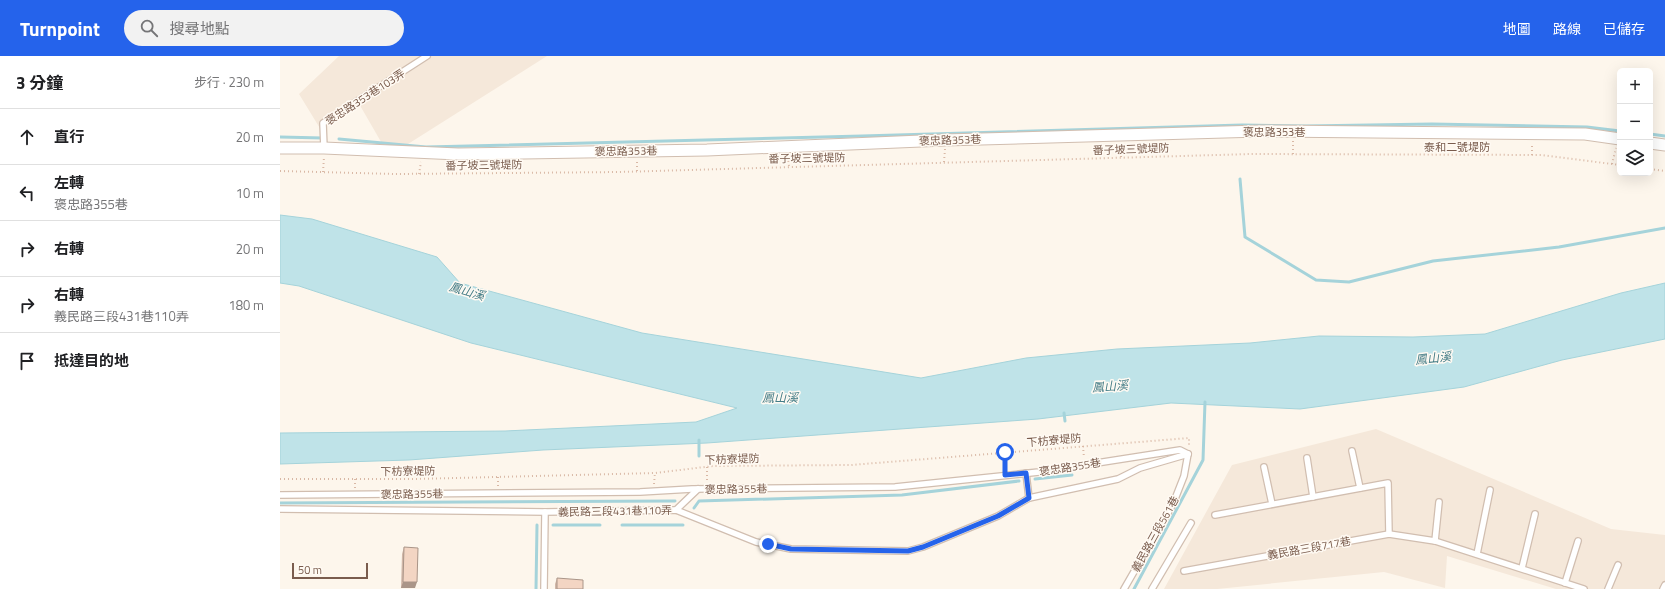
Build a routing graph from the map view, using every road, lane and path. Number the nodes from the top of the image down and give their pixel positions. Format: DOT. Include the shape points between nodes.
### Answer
graph roads {
  1 [pos="427,56"];
  2 [pos="1294,132"];
  3 [pos="1617,139"];
  4 [pos="1619,140"];
  5 [pos="1653,143"];
  6 [pos="1665,145"];
  7 [pos="280,148"];
  8 [pos="324,148"];
  9 [pos="1293,154"];
  10 [pos="1612,164"];
  11 [pos="1617,165"];
  12 [pos="1653,170"];
  13 [pos="280,171"];
  14 [pos="323,172"];
  15 [pos="1665,172"];
  16 [pos="1083,446"];
  17 [pos="1352,451"];
  18 [pos="1005,452"];
  19 [pos="1188,454"];
  20 [pos="1307,458"];
  21 [pos="1085,465"];
  22 [pos="707,466"];
  23 [pos="1264,467"];
  24 [pos="655,473"];
  25 [pos="1026,473"];
  26 [pos="1005,475"];
  27 [pos="280,479"];
  28 [pos="1360,488"];
  29 [pos="698,489"];
  30 [pos="708,489"];
  31 [pos="1490,490"];
  32 [pos="654,491"];
  33 [pos="280,495"];
  34 [pos="1313,497"];
  35 [pos="1029,498"];
  36 [pos="1439,502"];
  37 [pos="1272,504"];
  38 [pos="280,509"];
  39 [pos="676,510"];
  40 [pos="545,512"];
  41 [pos="1215,514"];
  42 [pos="1535,514"];
  43 [pos="1191,523"];
  44 [pos="1389,534"];
  45 [pos="1435,541"];
  46 [pos="1578,541"];
  47 [pos="1477,554"];
  48 [pos="1618,565"];
  49 [pos="1522,568"];
  50 [pos="1184,571"];
  51 [pos="1565,582"];
  52 [pos="1665,585"];
  53 [pos="544,589"];
  54 [pos="1124,589"];
  55 [pos="1152,589"];
  56 [pos="1584,589"];
  57 [pos="1608,589"];
  58 [pos="1663,589"];
  1 -- 8 [label="lane, 褒忠路353巷103弄" via="323,123"];
  2 -- 3 [label="street, 褒忠路353巷" via="1585,134"];
  2 -- 8 [label="street, 褒忠路353巷" via="1052,136 706,150 466,154"];
  2 -- 9 [label="path"];
  4 -- 10 [label="path"];
  5 -- 6 [label="street"];
  7 -- 8 [label="street, 褒忠路353巷"];
  8 -- 14 [label="path"];
  9 -- 10 [label="path, 泰和二號堤防" via="1541,155"];
  9 -- 14 [label="path, 番子坡三號堤防" via="619,172"];
  10 -- 11 [label="path, 泰和二號堤防"];
  12 -- 15 [label="path"];
  13 -- 14 [label="path, 番子坡三號堤防"];
  16 -- 18 [label="path, 下枋寮堤防"];
  16 -- 19 [label="path, 下枋寮堤防" via="1189,438"];
  16 -- 21 [label="path"];
  17 -- 28 [label="lane"];
  18 -- 22 [label="path, 下枋寮堤防" via="851,466"];
  18 -- 26 [label="path"];
  19 -- 21 [label="lane, 褒忠路355巷" via="1180,450"];
  19 -- 35 [label="lane, 義民路三段431巷110弄" via="1140,468 1118,479"];
  19 -- 54 [label="lane, 義民路三段561巷" via="1184,476 1173,504"];
  20 -- 34 [label="lane"];
  21 -- 25 [label="lane, 褒忠路355巷"];
  22 -- 24 [label="path, 下枋寮堤防"];
  22 -- 30 [label="path"];
  23 -- 37 [label="lane"];
  24 -- 27 [label="path, 下枋寮堤防" via="415,479"];
  24 -- 32 [label="path"];
  25 -- 26 [label="lane, 褒忠路355巷"];
  25 -- 35 [label="lane"];
  26 -- 30 [label="lane, 褒忠路355巷" via="895,487"];
  28 -- 34 [label="lane"];
  28 -- 44 [label="lane" via="1388,483"];
  29 -- 30 [label="lane, 褒忠路355巷"];
  29 -- 32 [label="lane, 褒忠路355巷"];
  29 -- 39 [label="lane"];
  31 -- 47 [label="lane"];
  32 -- 33 [label="lane, 褒忠路355巷"];
  34 -- 37 [label="lane"];
  35 -- 39 [label="lane, 義民路三段431巷110弄" via="998,516 908,551 791,549 756,542"];
  36 -- 45 [label="lane"];
  37 -- 41 [label="lane"];
  38 -- 40 [label="lane, 褒忠路355巷"];
  39 -- 40 [label="lane, 義民路三段431巷110弄"];
  40 -- 53 [label="lane"];
  42 -- 49 [label="lane"];
  43 -- 55 [label="lane"];
  44 -- 45 [label="lane, 義民路三段717巷"];
  44 -- 50 [label="lane, 義民路三段717巷"];
  45 -- 47 [label="lane, 義民路三段717巷"];
  46 -- 51 [label="lane"];
  47 -- 49 [label="lane, 義民路三段717巷"];
  48 -- 57 [label="lane"];
  49 -- 51 [label="lane, 義民路三段717巷"];
  51 -- 56 [label="lane, 義民路三段717巷"];
  52 -- 58 [label="lane"];
}
